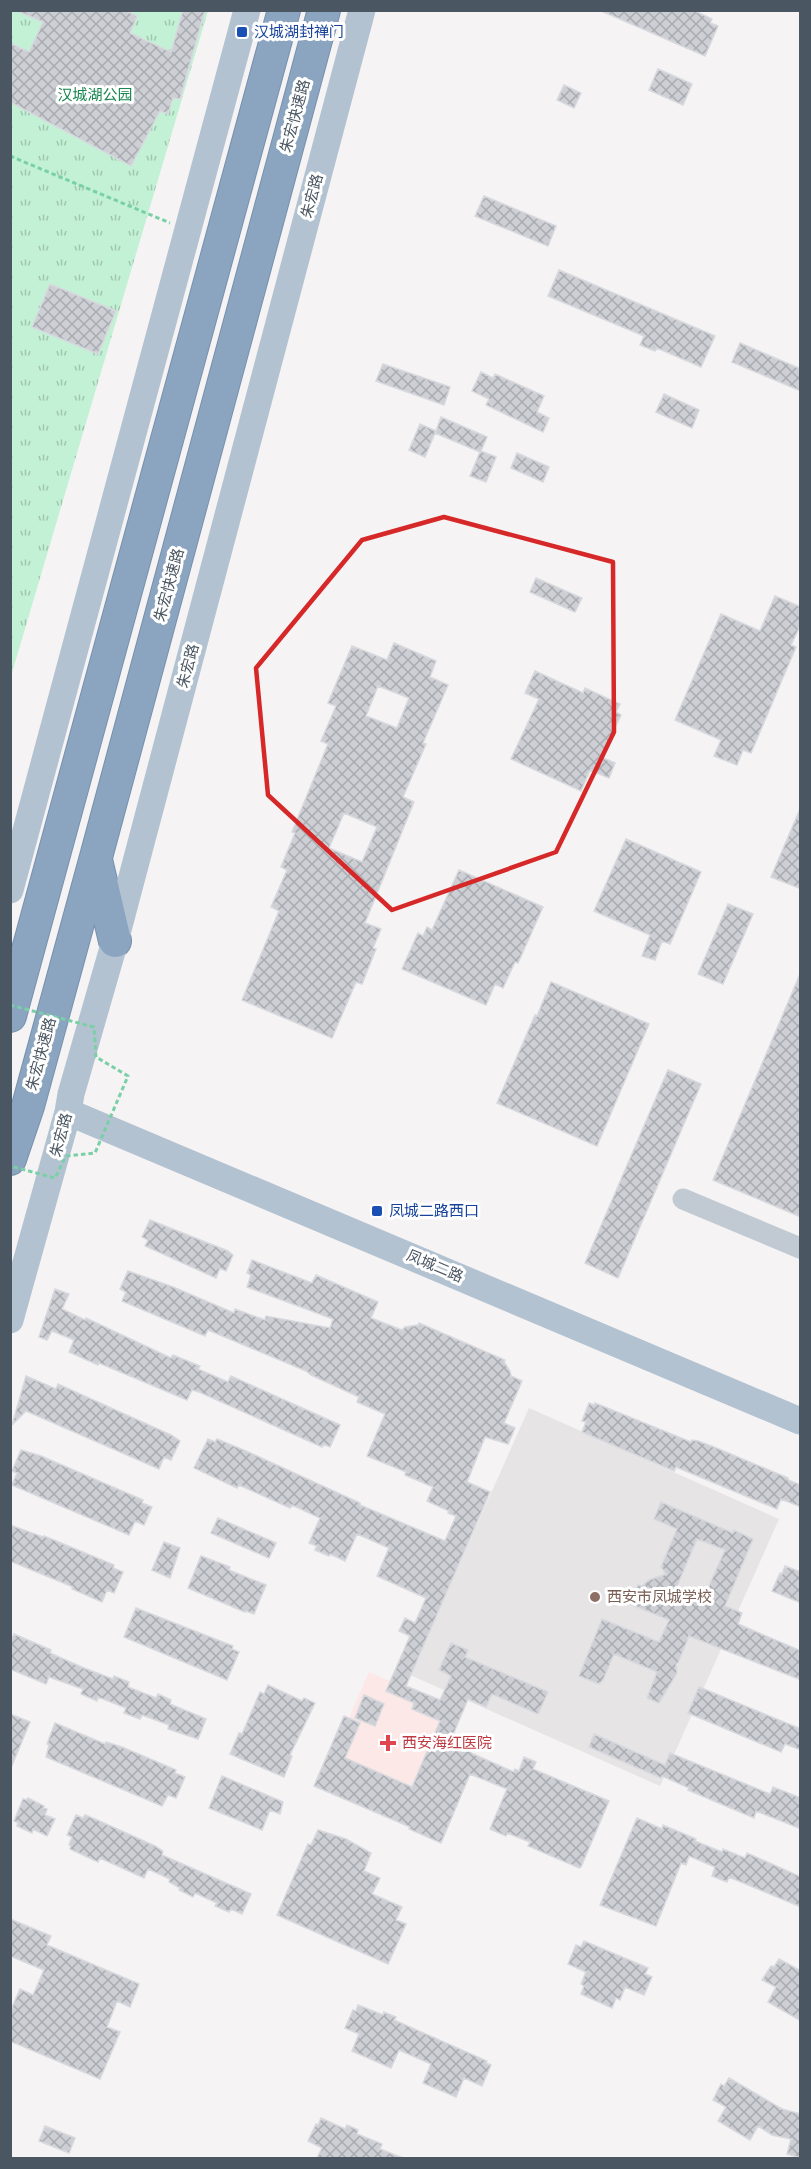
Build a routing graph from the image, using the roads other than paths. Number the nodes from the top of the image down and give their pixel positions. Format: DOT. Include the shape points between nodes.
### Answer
graph roads {
  1 [pos="247,10"];
  2 [pos="284,10"];
  3 [pos="324,10"];
  4 [pos="362,10"];
  5 [pos="96,857"];
  6 [pos="10,890"];
  7 [pos="115,941"];
  8 [pos="10,1017"];
  9 [pos="69,1103"];
  10 [pos="10,1159"];
  11 [pos="683,1199"];
  12 [pos="801,1248"];
  13 [pos="10,1320"];
  14 [pos="801,1403"];
  15 [pos="801,1421"];
  1 -- 6 [label="main road"];
  2 -- 8 [label="highway"];
  3 -- 5 [label="highway, 朱宏快速路"];
  4 -- 7 [label="main road, 朱宏路"];
  5 -- 7 [label="highway"];
  5 -- 10 [label="highway, 朱宏快速路"];
  7 -- 9 [label="main road, 朱宏路"];
  9 -- 13 [label="main road, 朱宏路"];
  9 -- 14 [label="main road, 凤城二路"];
  9 -- 15 [label="main road, 凤城二路"];
  11 -- 12 [label="lane"];
}
